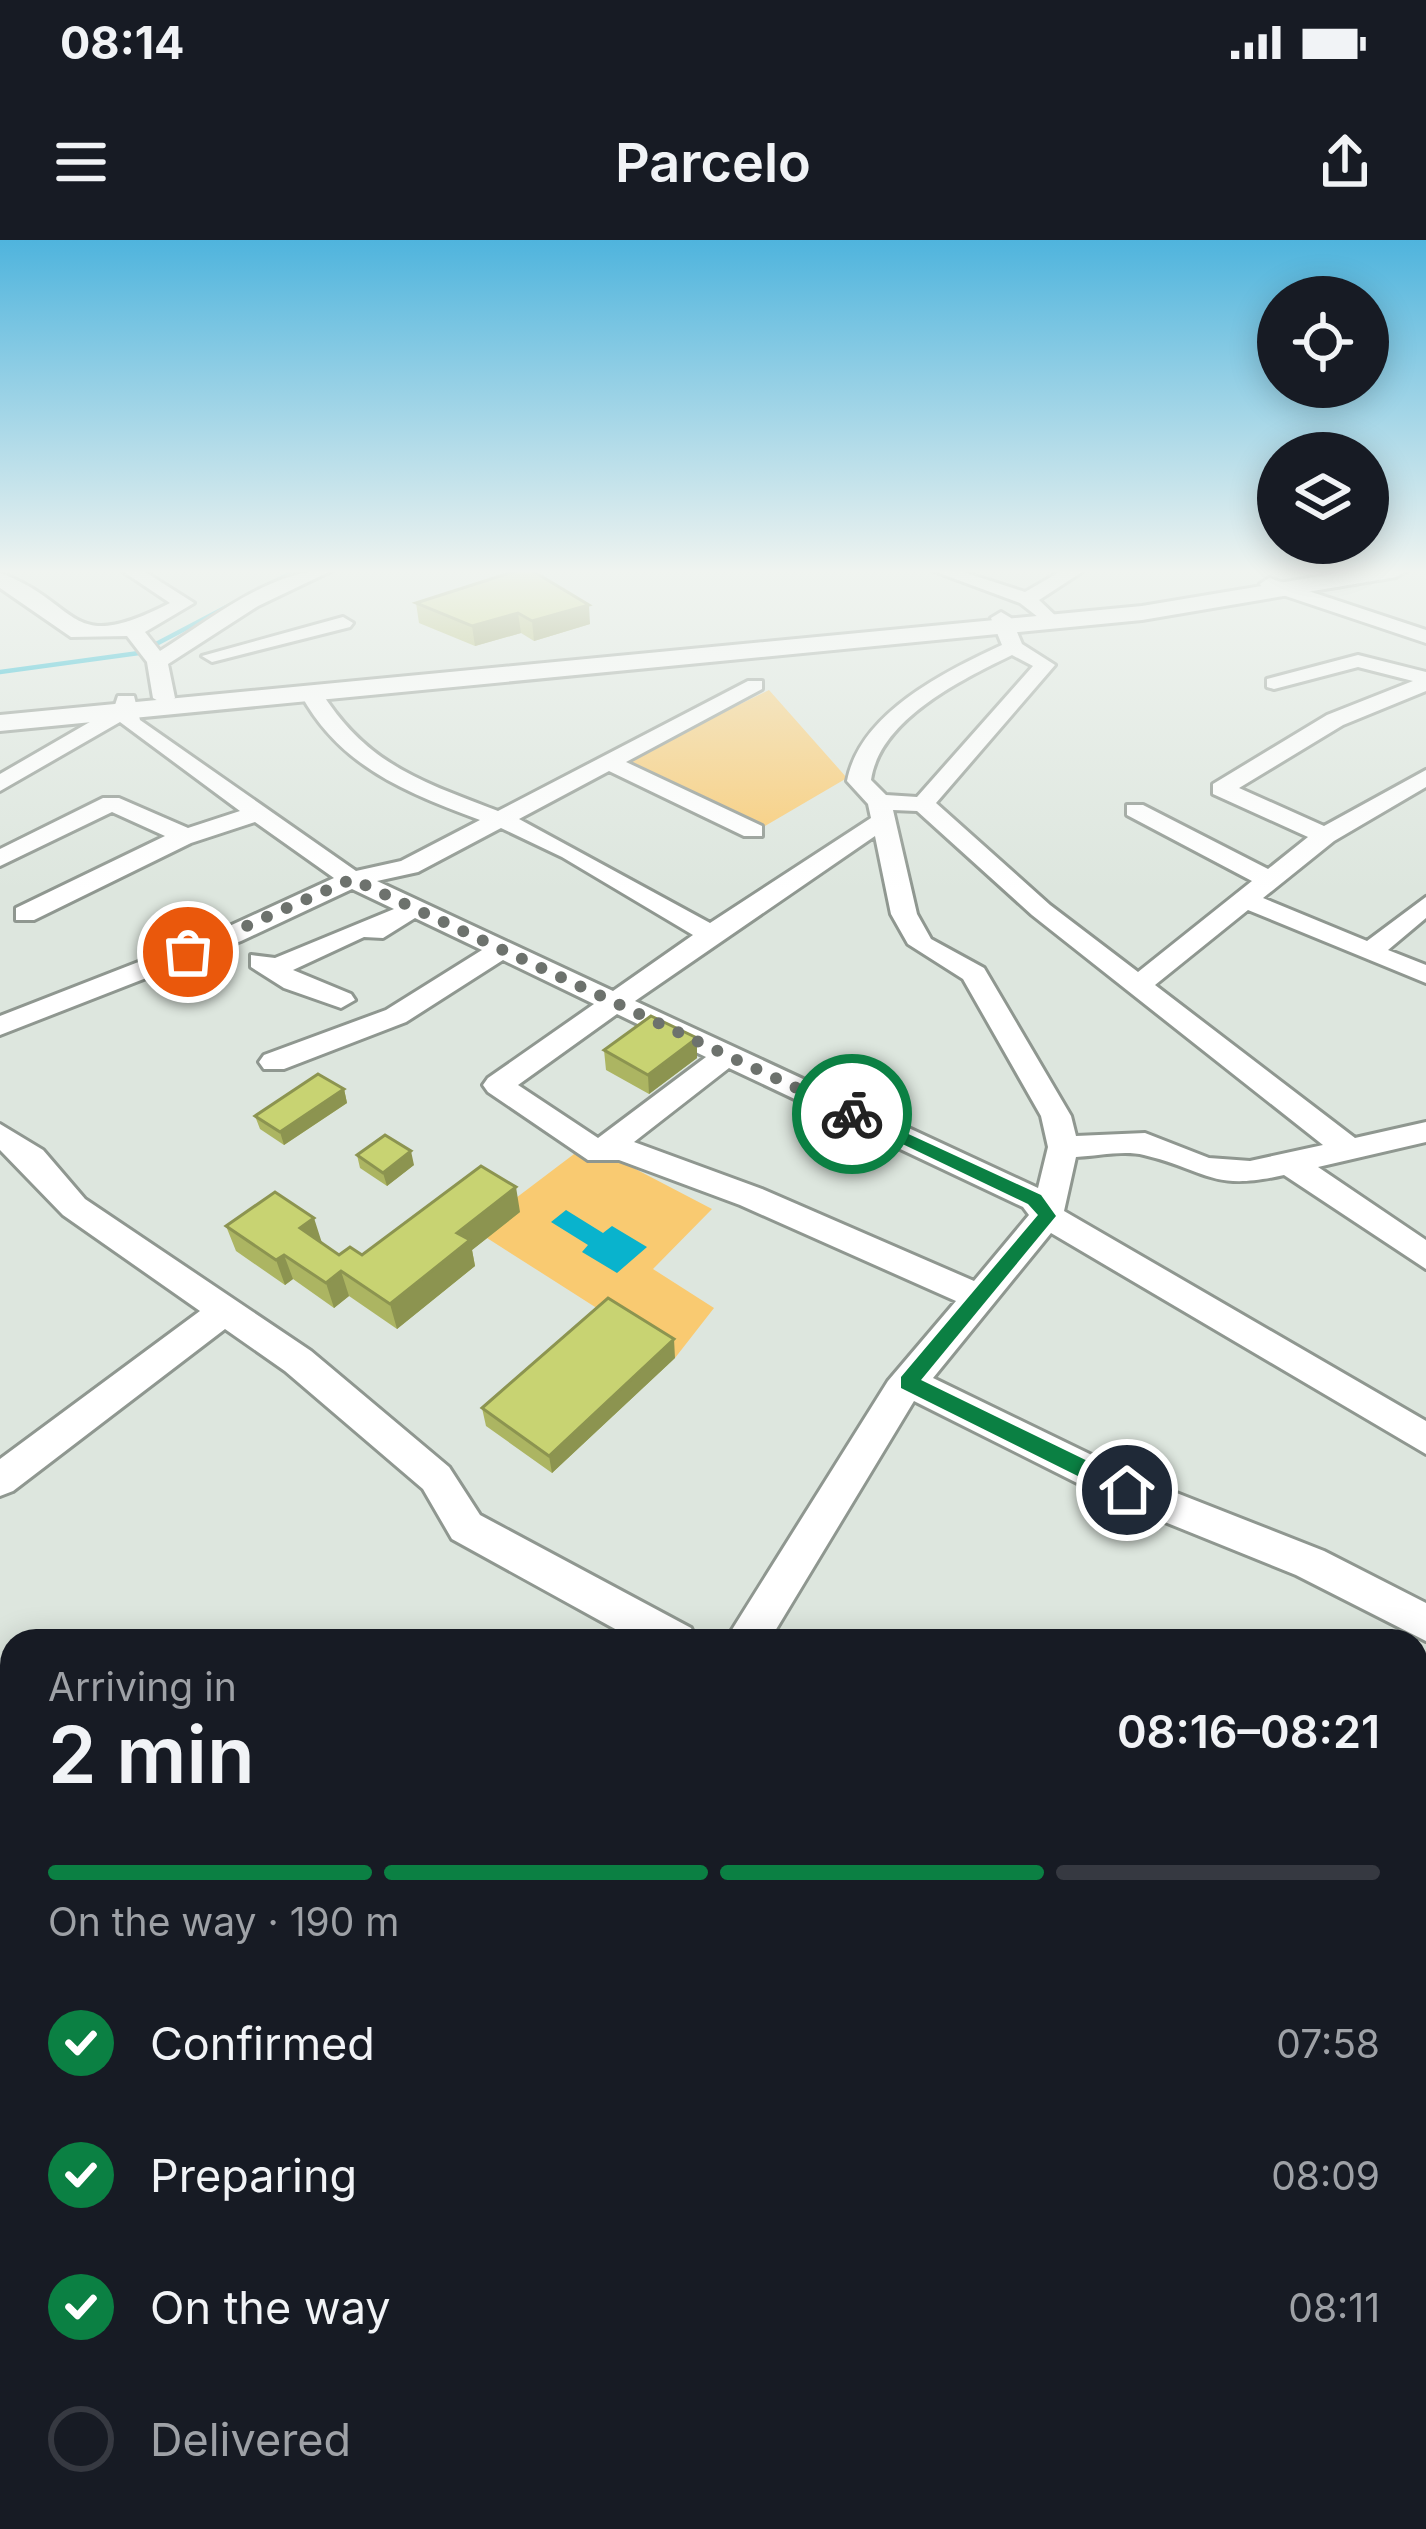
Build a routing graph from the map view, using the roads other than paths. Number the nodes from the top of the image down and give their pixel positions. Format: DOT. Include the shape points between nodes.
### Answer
graph roads {
  1 [pos="158,677"];
  2 [pos="431,677"];
  3 [pos="510,677"];
  4 [pos="953,677"];
  5 [pos="1035,677"];
  6 [pos="1298,677"];
  7 [pos="1426,680"];
  8 [pos="1274,683"];
  9 [pos="755,685"];
  10 [pos="312,695"];
  11 [pos="164,698"];
  12 [pos="125,706"];
  13 [pos="0,712"];
  14 [pos="0,723"];
  15 [pos="606,761"];
  16 [pos="1426,777"];
  17 [pos="0,784"];
  18 [pos="923,804"];
  19 [pos="1135,810"];
  20 [pos="259,812"];
  21 [pos="879,812"];
  22 [pos="498,819"];
  23 [pos="753,831"];
  24 [pos="184,836"];
  25 [pos="1324,836"];
  26 [pos="0,859"];
  27 [pos="352,879"];
  28 [pos="1271,881"];
  29 [pos="1249,901"];
  30 [pos="1426,905"];
  31 [pos="414,908"];
  32 [pos="25,914"];
  33 [pos="232,934"];
  34 [pos="711,934"];
  35 [pos="502,949"];
  36 [pos="1370,952"];
  37 [pos="272,969"];
  38 [pos="1426,975"];
  39 [pos="1137,986"];
  40 [pos="341,1000"];
  41 [pos="614,1001"];
  42 [pos="0,1026"];
  43 [pos="727,1055"];
  44 [pos="274,1063"];
  45 [pos="1426,1132"];
  46 [pos="0,1134"];
  47 [pos="1064,1147"];
  48 [pos="1350,1150"];
  49 [pos="599,1153"];
  50 [pos="1288,1163"];
  51 [pos="1047,1216"];
  52 [pos="1426,1257"];
  53 [pos="976,1296"];
  54 [pos="225,1310"];
  55 [pos="908,1382"];
  56 [pos="1426,1439"];
  57 [pos="0,1480"];
  58 [pos="1426,1623"];
  59 [pos="654,1629"];
  60 [pos="754,1629"];
  1 -- 11 [label="street"];
  2 -- 11 [label="main road"];
  3 -- 10 [label="main road"];
  4 -- 21 [label="street" via="865,752 859,781"];
  5 -- 18 [label="street"];
  6 -- 8 [label="street"];
  7 -- 25 [label="street" via="1335,720 1221,789"];
  9 -- 15 [label="street"];
  10 -- 12 [label="main road"];
  10 -- 22 [label="street" via="323,724 360,754"];
  11 -- 12 [label="main road"];
  12 -- 13 [label="main road"];
  12 -- 14 [label="main road"];
  12 -- 17 [label="street"];
  12 -- 20 [label="street" via="132,724"];
  15 -- 22 [label="street"];
  15 -- 23 [label="street"];
  16 -- 25 [label="street"];
  18 -- 21 [label="street"];
  18 -- 39 [label="street"];
  19 -- 28 [label="street"];
  20 -- 24 [label="street"];
  20 -- 27 [label="street"];
  21 -- 34 [label="street"];
  21 -- 47 [label="street" via="904,914 921,944 974,974 1056,1116"];
  22 -- 27 [label="street" via="409,867"];
  22 -- 34 [label="street" via="572,852"];
  24 -- 26 [label="street" via="111,803"];
  24 -- 32 [label="street"];
  25 -- 28 [label="street"];
  27 -- 31 [label="street"];
  27 -- 33 [label="street"];
  28 -- 29 [label="street"];
  29 -- 36 [label="street"];
  29 -- 39 [label="street"];
  30 -- 36 [label="street"];
  31 -- 35 [label="street"];
  31 -- 37 [label="street" via="374,932 363,928"];
  33 -- 37 [label="street"];
  33 -- 42 [label="street"];
  34 -- 41 [label="street"];
  35 -- 41 [label="street"];
  35 -- 44 [label="street" via="396,1016"];
  36 -- 38 [label="street"];
  37 -- 40 [label="street"];
  39 -- 48 [label="street"];
  41 -- 43 [label="street"];
  41 -- 49 [label="street" via="498,1085"];
  43 -- 49 [label="street"];
  43 -- 51 [label="street" via="1034,1199"];
  45 -- 48 [label="street"];
  46 -- 54 [label="street" via="74,1207"];
  47 -- 50 [label="street" via="1144,1143 1205,1168 1250,1172"];
  47 -- 51 [label="street"];
  48 -- 50 [label="street"];
  49 -- 53 [label="street" via="621,1149 751,1197"];
  50 -- 52 [label="street"];
  51 -- 53 [label="street"];
  51 -- 56 [label="street"];
  53 -- 55 [label="street"];
  54 -- 57 [label="street"];
  54 -- 59 [label="street" via="436,1478 466,1527"];
  55 -- 58 [label="street"];
  55 -- 60 [label="street"];
}
